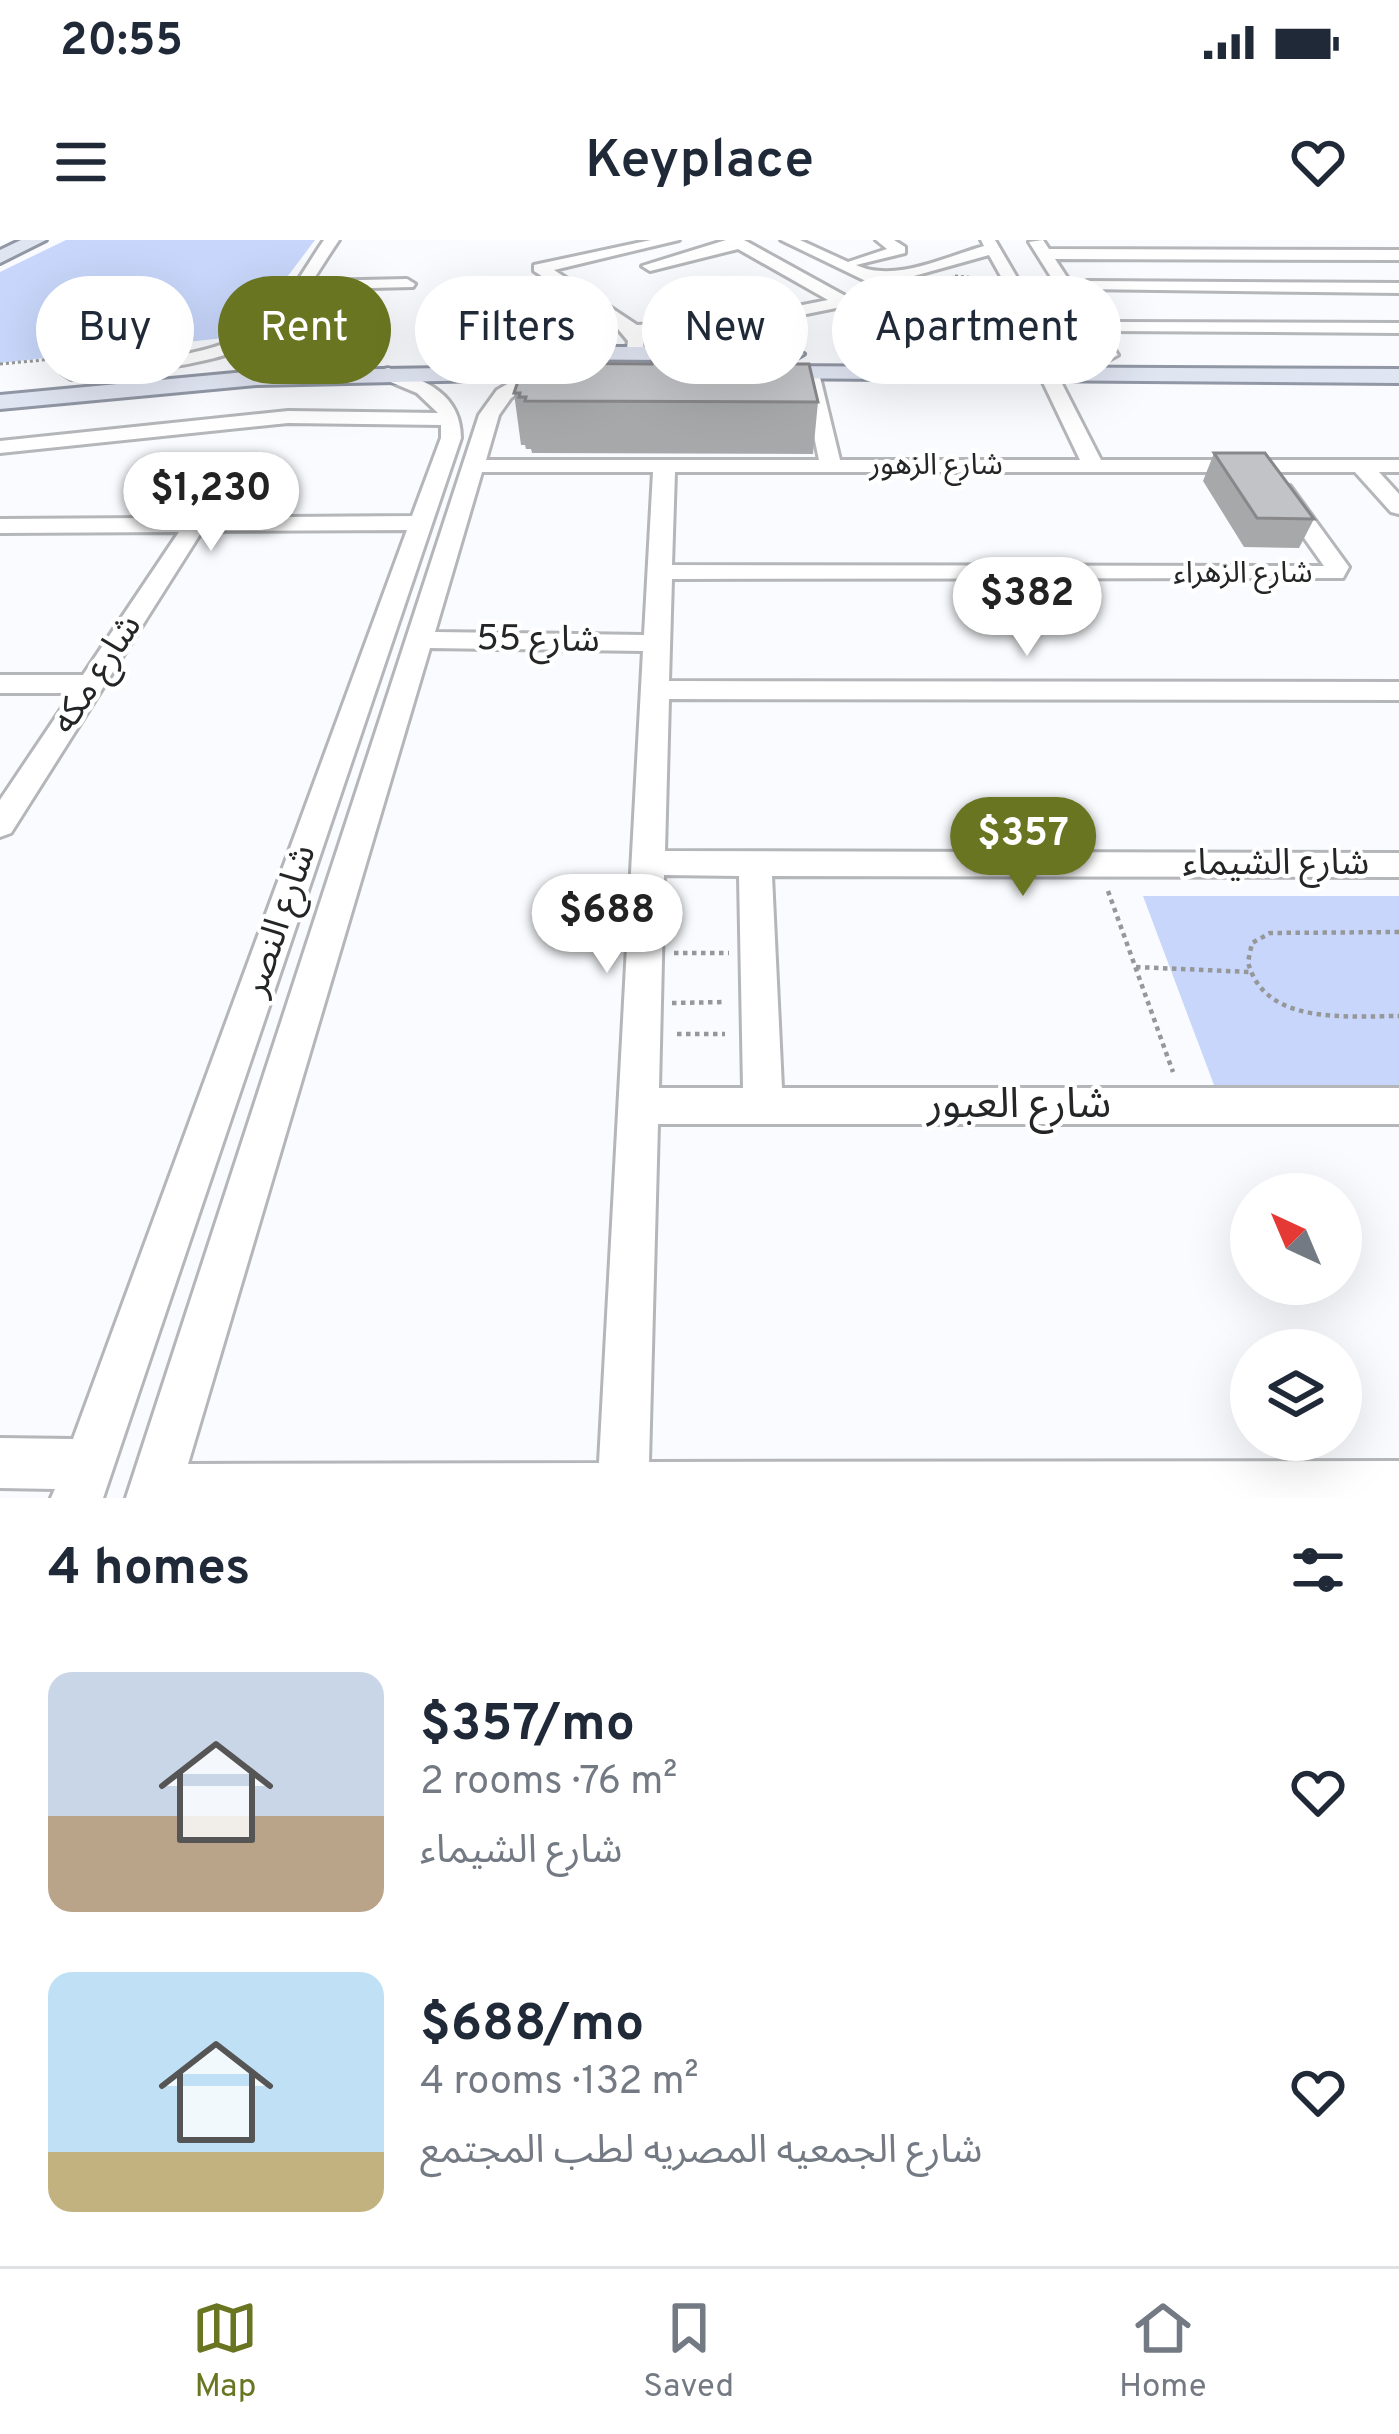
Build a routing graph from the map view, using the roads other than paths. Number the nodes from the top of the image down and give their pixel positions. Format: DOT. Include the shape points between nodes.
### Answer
graph roads {
  1 [pos="36,240"];
  2 [pos="332,240"];
  3 [pos="352,240"];
  4 [pos="445,240"];
  5 [pos="475,240"];
  6 [pos="672,240"];
  7 [pos="788,240"];
  8 [pos="808,240"];
  9 [pos="884,240"];
  10 [pos="737,242"];
  11 [pos="990,244"];
  12 [pos="1057,248"];
  13 [pos="1190,249"];
  14 [pos="1397,250"];
  15 [pos="1134,254"];
  16 [pos="1233,254"];
  17 [pos="1288,254"];
  18 [pos="1342,255"];
  19 [pos="0,257"];
  20 [pos="843,263"];
  21 [pos="635,269"];
  22 [pos="305,276"];
  23 [pos="328,276"];
  24 [pos="1009,276"];
  25 [pos="1075,276"];
  26 [pos="1087,276"];
  27 [pos="1157,280"];
  28 [pos="391,284"];
  29 [pos="407,284"];
  30 [pos="1121,285"];
  31 [pos="821,290"];
  32 [pos="1380,290"];
  33 [pos="1133,295"];
  34 [pos="832,296"];
  35 [pos="832,304"];
  36 [pos="1399,311"];
  37 [pos="1399,325"];
  38 [pos="1160,327"];
  39 [pos="1218,327"];
  40 [pos="1284,328"];
  41 [pos="1349,328"];
  42 [pos="618,331"];
  43 [pos="629,332"];
  44 [pos="1121,339"];
  45 [pos="1121,341"];
  46 [pos="832,343"];
  47 [pos="391,350"];
  48 [pos="1399,355"];
  49 [pos="36,373"];
  50 [pos="618,373"];
  51 [pos="810,374"];
  52 [pos="832,374"];
  53 [pos="1121,374"];
  54 [pos="391,375"];
  55 [pos="1399,376"];
  56 [pos="0,380"];
  57 [pos="218,382"];
  58 [pos="522,384"];
  59 [pos="1053,384"];
  60 [pos="498,401"];
  61 [pos="0,402"];
  62 [pos="451,416"];
  63 [pos="0,447"];
  64 [pos="473,466"];
  65 [pos="664,466"];
  66 [pos="831,466"];
  67 [pos="1094,466"];
  68 [pos="1263,466"];
  69 [pos="1361,466"];
  70 [pos="1399,466"];
  71 [pos="1399,507"];
  72 [pos="0,509"];
  73 [pos="421,523"];
  74 [pos="195,524"];
  75 [pos="156,525"];
  76 [pos="0,526"];
  77 [pos="660,572"];
  78 [pos="422,630"];
  79 [pos="657,633"];
  80 [pos="0,684"];
  81 [pos="92,684"];
  82 [pos="655,690"];
  83 [pos="1399,691"];
  84 [pos="0,825"];
  85 [pos="648,863"];
  86 [pos="755,864"];
  87 [pos="1399,865"];
  88 [pos="638,1106"];
  89 [pos="763,1106"];
  90 [pos="1399,1106"];
  91 [pos="0,1463"];
  92 [pos="83,1481"];
  93 [pos="1399,1486"];
  94 [pos="623,1488"];
  95 [pos="153,1494"];
  1 -- 19 [label="main road"];
  2 -- 22 [label="street"];
  3 -- 23 [label="street"];
  4 -- 5 [label="street"];
  6 -- 43 [label="street" via="540,268"];
  7 -- 20 [label="street"];
  8 -- 20 [label="street"];
  9 -- 20 [label="street" via="900,250"];
  10 -- 21 [label="street"];
  10 -- 31 [label="street"];
  11 -- 20 [label="street" via="880,278 858,276"];
  11 -- 24 [label="street"];
  12 -- 15 [label="street"];
  12 -- 25 [label="street"];
  12 -- 26 [label="street"];
  13 -- 15 [label="street"];
  13 -- 16 [label="street"];
  13 -- 39 [label="street"];
  14 -- 18 [label="street"];
  15 -- 27 [label="street"];
  16 -- 17 [label="street"];
  16 -- 40 [label="street"];
  17 -- 18 [label="street"];
  17 -- 41 [label="street"];
  18 -- 32 [label="street"];
  28 -- 29 [label="street"];
  30 -- 32 [label="street"];
  31 -- 34 [label="street"];
  31 -- 43 [label="street"];
  32 -- 36 [label="street"];
  32 -- 37 [label="street"];
  33 -- 38 [label="street"];
  35 -- 43 [label="street" via="727,325"];
  37 -- 41 [label="street"];
  38 -- 39 [label="street"];
  38 -- 44 [label="street"];
  39 -- 40 [label="street"];
  40 -- 41 [label="street"];
  42 -- 43 [label="street"];
  43 -- 46 [label="main road"];
  43 -- 47 [label="main road"];
  45 -- 48 [label="main road"];
  49 -- 56 [label="main road"];
  50 -- 51 [label="main road"];
  51 -- 52 [label="main road"];
  51 -- 66 [label="street"];
  53 -- 55 [label="main road"];
  54 -- 62 [label="street" via="428,391"];
  57 -- 61 [label="main road"];
  58 -- 60 [label="street"];
  59 -- 67 [label="street"];
  60 -- 62 [label="street" via="476,400"];
  60 -- 64 [label="street, شارع النصر"];
  62 -- 63 [label="street" via="288,417"];
  62 -- 73 [label="street, شارع النصر"];
  64 -- 65 [label="street, شارع الزهور"];
  64 -- 78 [label="street, شارع النصر"];
  65 -- 66 [label="street, شارع الزهور"];
  65 -- 77 [label="street"];
  66 -- 67 [label="street, شارع الزهور"];
  67 -- 68 [label="street, شارع الزهور"];
  68 -- 69 [label="street, شارع الزهور"];
  68 -- 77 [label="street, شارع الزهراء" via="1336,571"];
  69 -- 70 [label="street, شارع الزهور"];
  69 -- 71 [label="street"];
  72 -- 75 [label="street" via="157,504 164,509"];
  73 -- 74 [label="street"];
  73 -- 92 [label="street, شارع النصر"];
  74 -- 75 [label="street"];
  74 -- 81 [label="street, شارع مكه"];
  75 -- 76 [label="street"];
  77 -- 79 [label="street"];
  78 -- 79 [label="street, شارع 55"];
  78 -- 95 [label="street, شارع النصر"];
  79 -- 82 [label="street"];
  80 -- 81 [label="street"];
  81 -- 84 [label="street, شارع مكه"];
  82 -- 83 [label="street"];
  82 -- 85 [label="street"];
  85 -- 86 [label="street, شارع الشيماء"];
  85 -- 88 [label="street"];
  86 -- 87 [label="street, شارع الشيماء"];
  86 -- 89 [label="street"];
  88 -- 89 [label="street, شارع العبور"];
  88 -- 94 [label="street"];
  89 -- 90 [label="street, شارع العبور"];
  91 -- 92 [label="street"];
  93 -- 94 [label="street"];
  94 -- 95 [label="street"];
}
